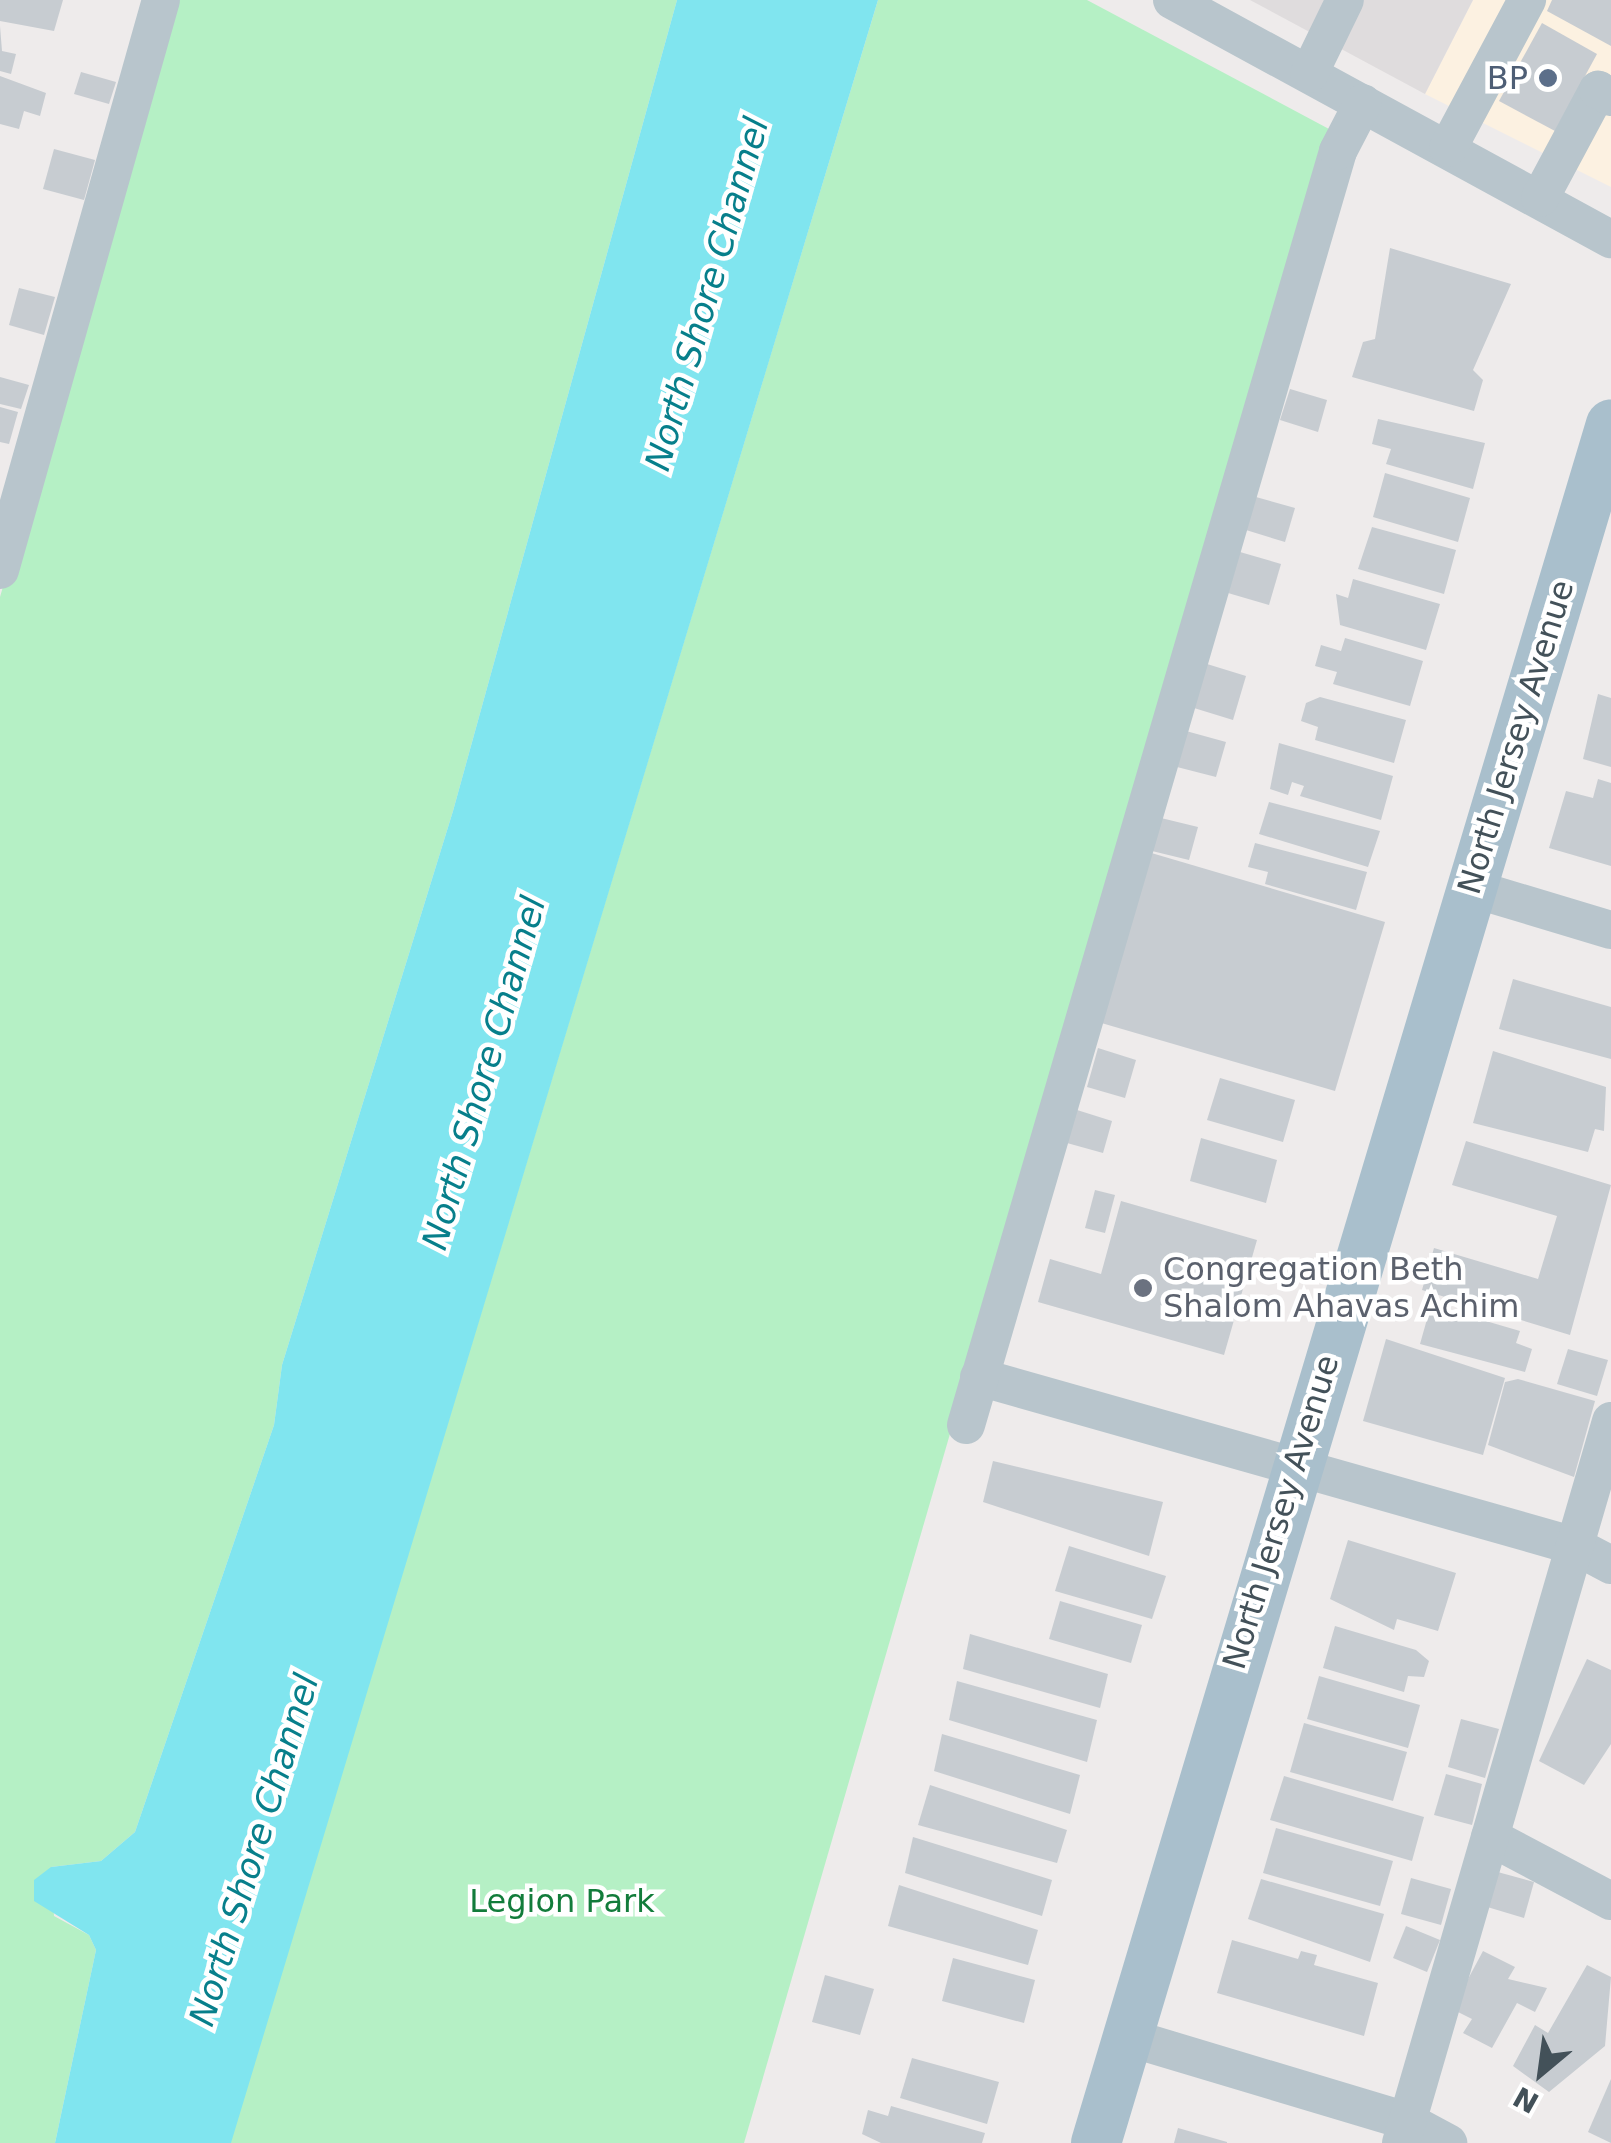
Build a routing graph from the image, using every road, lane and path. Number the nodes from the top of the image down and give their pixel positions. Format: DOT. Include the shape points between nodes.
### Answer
graph roads {
  1 [pos="162,0"];
  2 [pos="1172,0"];
  3 [pos="1345,0"];
  4 [pos="1527,0"];
  5 [pos="1310,74"];
  6 [pos="1611,97"];
  7 [pos="1363,103"];
  8 [pos="1448,148"];
  9 [pos="1540,198"];
  10 [pos="1611,239"];
  11 [pos="1611,424"];
  12 [pos="1,566"];
  13 [pos="1471,888"];
  14 [pos="1611,930"];
  15 [pos="979,1377"];
  16 [pos="1611,1421"];
  17 [pos="966,1425"];
  18 [pos="1294,1463"];
  19 [pos="1575,1546"];
  20 [pos="1611,1565"];
  21 [pos="1490,1837"];
  22 [pos="1611,1901"];
  23 [pos="1127,2038"];
  24 [pos="1404,2132"];
  25 [pos="1096,2143"];
  26 [pos="1448,2143"];
  1 -- 12 [label="street"];
  2 -- 5 [label="street"];
  3 -- 5 [label="street"];
  4 -- 8 [label="street"];
  5 -- 7 [label="street"];
  6 -- 9 [label="street" via="1598,90"];
  7 -- 8 [label="street"];
  7 -- 15 [label="street" via="1338,151"];
  8 -- 9 [label="street"];
  9 -- 10 [label="street"];
  11 -- 13 [label="main road, North Jersey Avenue"];
  13 -- 14 [label="street"];
  13 -- 18 [label="main road, North Jersey Avenue"];
  15 -- 17 [label="street"];
  15 -- 18 [label="street"];
  16 -- 19 [label="street"];
  18 -- 19 [label="street"];
  18 -- 23 [label="main road, North Jersey Avenue"];
  19 -- 20 [label="street"];
  19 -- 21 [label="street"];
  21 -- 22 [label="street"];
  21 -- 24 [label="street"];
  23 -- 24 [label="street"];
  23 -- 25 [label="main road, North Jersey Avenue"];
  24 -- 26 [label="street"];
}
